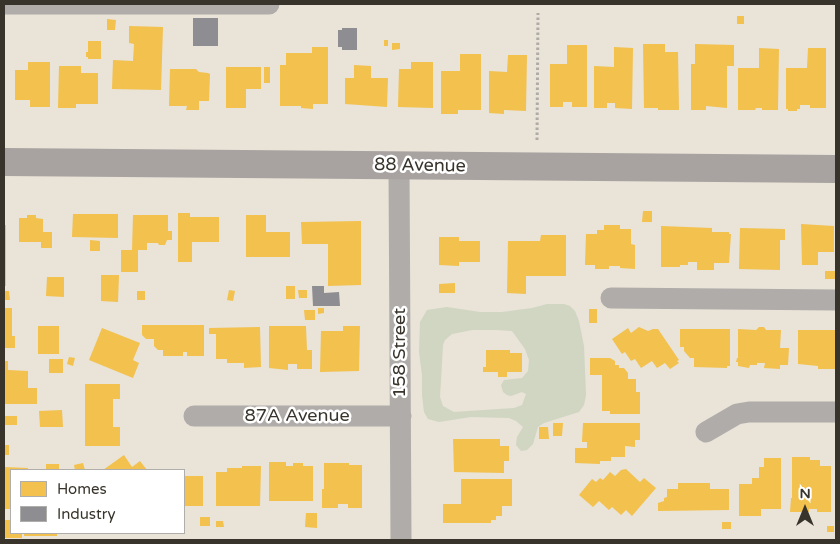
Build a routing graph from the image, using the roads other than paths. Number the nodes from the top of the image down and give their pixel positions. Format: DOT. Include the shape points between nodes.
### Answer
graph roads {
  1 [pos="4,4"];
  2 [pos="269,4"];
  3 [pos="4,162"];
  4 [pos="399,166"];
  5 [pos="836,169"];
  6 [pos="612,298"];
  7 [pos="836,300"];
  8 [pos="836,412"];
  9 [pos="194,416"];
  10 [pos="401,416"];
  11 [pos="706,432"];
  12 [pos="401,540"];
  1 -- 2 [label="street"];
  3 -- 4 [label="main road, 88 Avenue"];
  4 -- 5 [label="main road, 88 Avenue"];
  4 -- 10 [label="street, 158 Street"];
  6 -- 7 [label="street"];
  8 -- 11 [label="street" via="743,412"];
  9 -- 10 [label="street, 87A Avenue"];
  10 -- 12 [label="street, 158 Street"];
}
